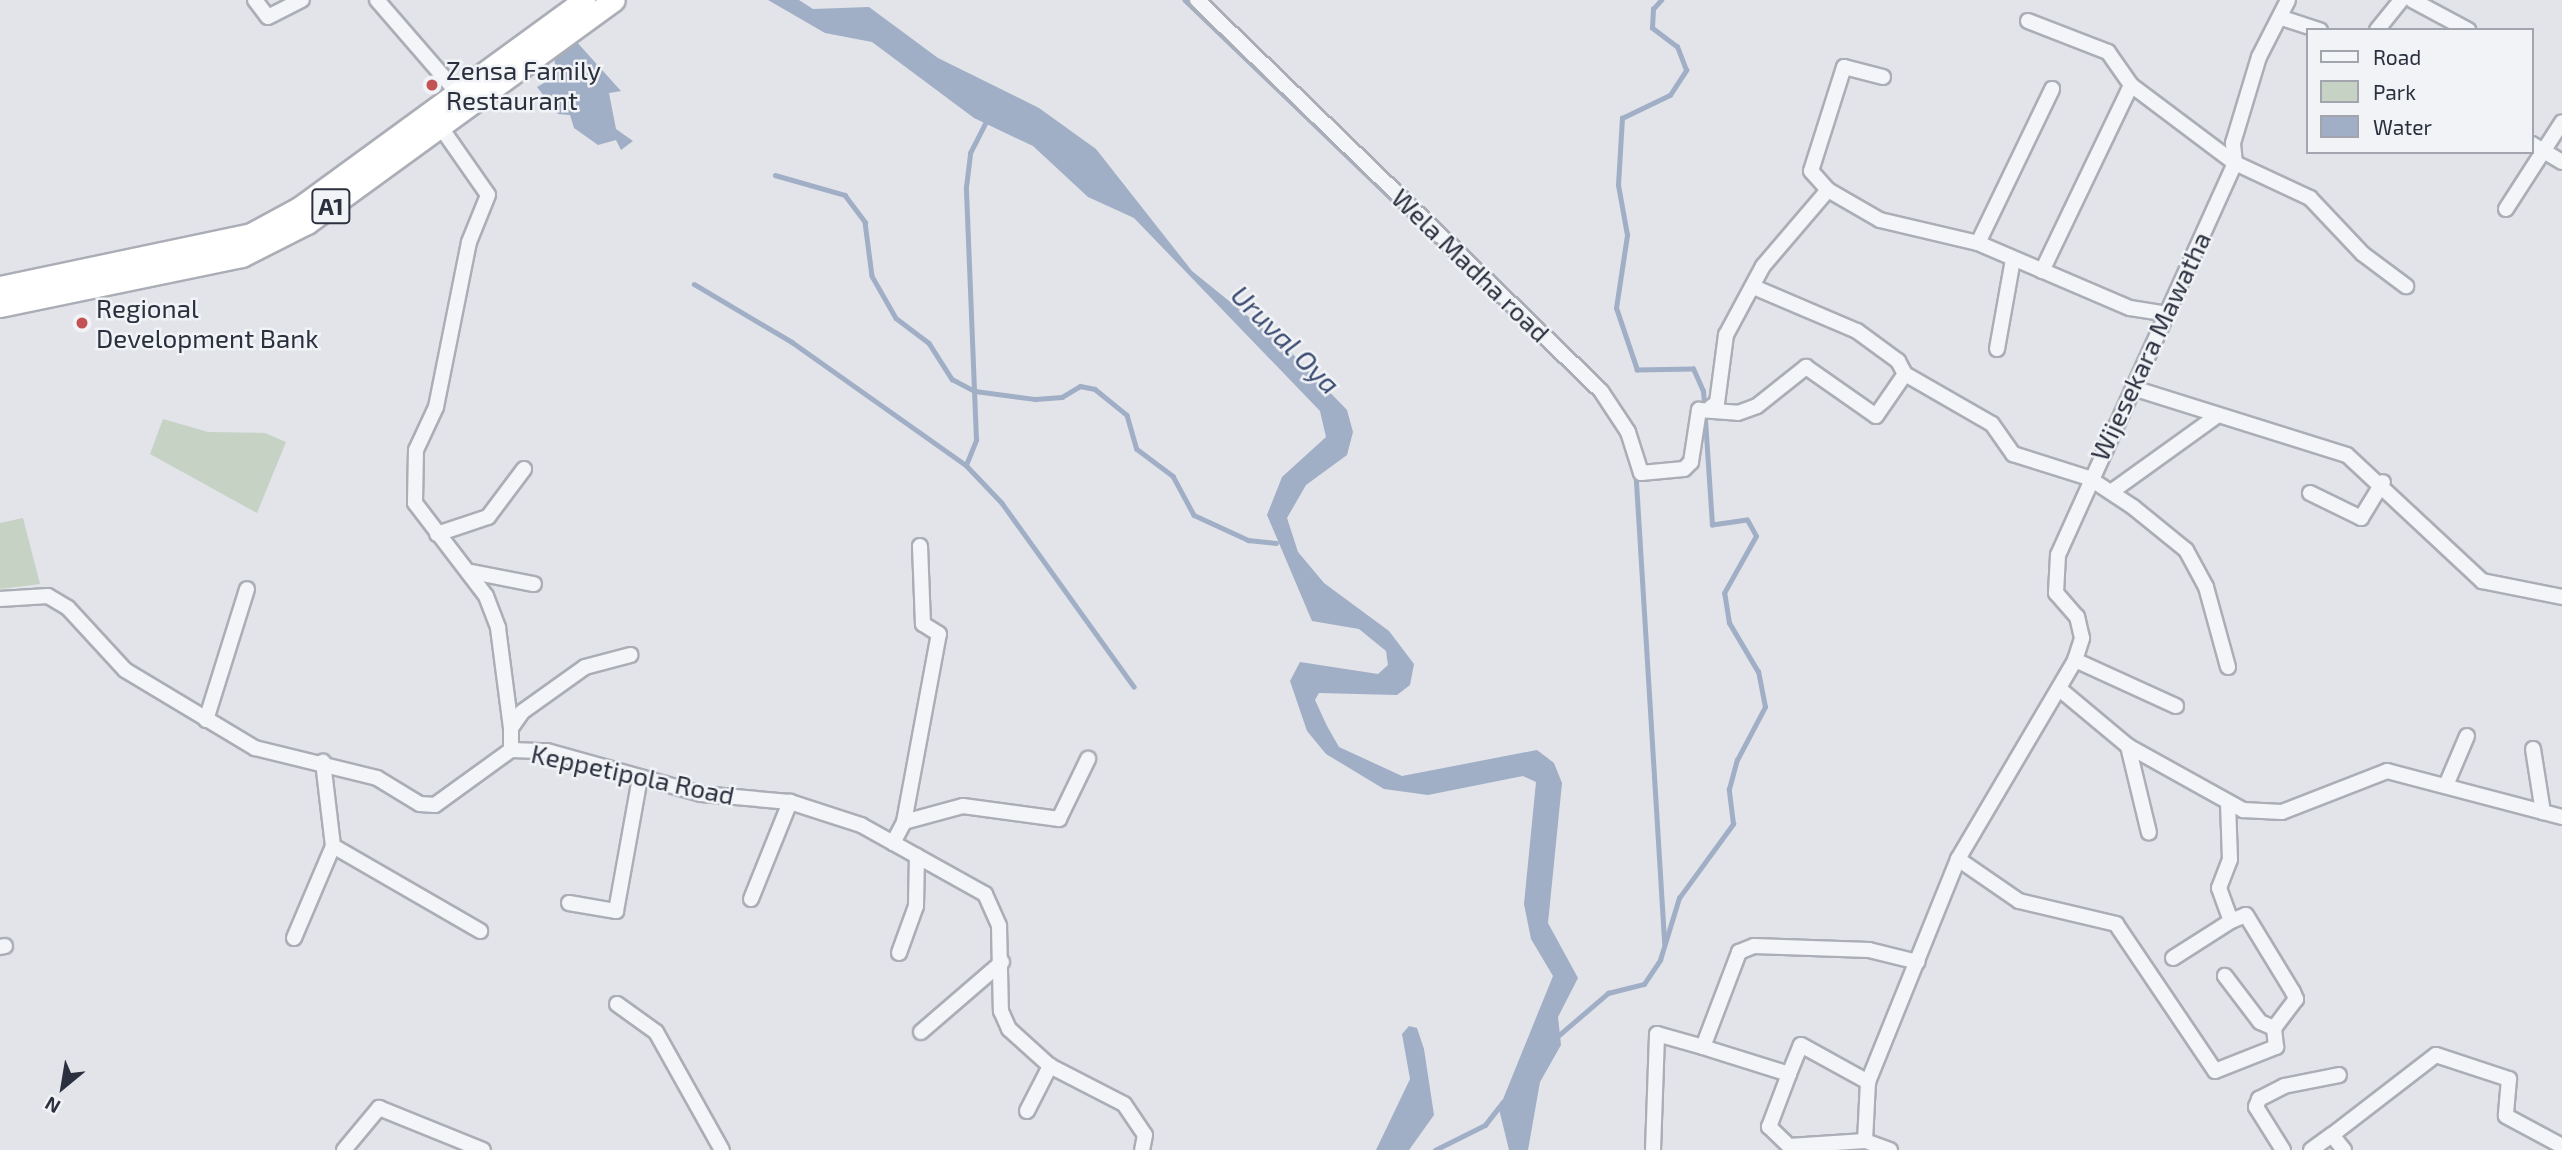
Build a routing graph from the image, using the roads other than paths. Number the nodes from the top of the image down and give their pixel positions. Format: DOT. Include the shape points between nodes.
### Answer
graph roads {
  1 [pos="255,0"];
  2 [pos="302,0"];
  3 [pos="377,0"];
  4 [pos="584,0"];
  5 [pos="614,0"];
  6 [pos="1197,0"];
  7 [pos="2288,0"];
  8 [pos="2401,0"];
  9 [pos="2412,0"];
  10 [pos="2282,18"];
  11 [pos="2028,21"];
  12 [pos="2314,28"];
  13 [pos="2379,28"];
  14 [pos="2464,28"];
  15 [pos="1883,77"];
  16 [pos="2131,85"];
  17 [pos="2052,89"];
  18 [pos="465,101"];
  19 [pos="2562,122"];
  20 [pos="442,129"];
  21 [pos="2538,147"];
  22 [pos="2562,162"];
  23 [pos="2235,163"];
  24 [pos="1828,190"];
  25 [pos="2506,209"];
  26 [pos="1978,243"];
  27 [pos="2013,259"];
  28 [pos="2042,271"];
  29 [pos="35,286"];
  30 [pos="2406,286"];
  31 [pos="0,287"];
  32 [pos="1756,288"];
  33 [pos="0,306"];
  34 [pos="2163,313"];
  35 [pos="1997,349"];
  36 [pos="1905,374"];
  37 [pos="2133,387"];
  38 [pos="1705,408"];
  39 [pos="2214,418"];
  40 [pos="524,469"];
  41 [pos="2089,478"];
  42 [pos="2383,482"];
  43 [pos="2111,492"];
  44 [pos="2309,493"];
  45 [pos="437,534"];
  46 [pos="920,546"];
  47 [pos="472,572"];
  48 [pos="534,584"];
  49 [pos="247,589"];
  50 [pos="2562,597"];
  51 [pos="0,600"];
  52 [pos="630,655"];
  53 [pos="2075,660"];
  54 [pos="2228,667"];
  55 [pos="2062,691"];
  56 [pos="2176,706"];
  57 [pos="206,720"];
  58 [pos="511,728"];
  59 [pos="2467,736"];
  60 [pos="2128,746"];
  61 [pos="2533,749"];
  62 [pos="511,750"];
  63 [pos="1088,759"];
  64 [pos="323,762"];
  65 [pos="640,778"];
  66 [pos="2447,783"];
  67 [pos="790,802"];
  68 [pos="2228,804"];
  69 [pos="2543,812"];
  70 [pos="2562,817"];
  71 [pos="904,822"];
  72 [pos="2149,833"];
  73 [pos="893,843"];
  74 [pos="333,846"];
  75 [pos="917,856"];
  76 [pos="1958,859"];
  77 [pos="751,899"];
  78 [pos="569,903"];
  79 [pos="2231,921"];
  80 [pos="480,931"];
  81 [pos="294,938"];
  82 [pos="900,953"];
  83 [pos="2173,958"];
  84 [pos="1002,962"];
  85 [pos="1918,962"];
  86 [pos="2225,976"];
  87 [pos="617,1004"];
  88 [pos="2274,1028"];
  89 [pos="921,1032"];
  90 [pos="1703,1047"];
  91 [pos="1050,1066"];
  92 [pos="1789,1074"];
  93 [pos="2339,1075"];
  94 [pos="1868,1082"];
  95 [pos="1027,1111"];
  96 [pos="2332,1135"];
  97 [pos="1865,1141"];
  98 [pos="2562,1146"];
  99 [pos="344,1150"];
  100 [pos="483,1150"];
  101 [pos="722,1150"];
  102 [pos="1142,1150"];
  103 [pos="1653,1150"];
  104 [pos="1890,1150"];
  105 [pos="2283,1150"];
  106 [pos="2311,1150"];
  107 [pos="2344,1150"];
  1 -- 2 [label="street" via="268,17"];
  3 -- 18 [label="street"];
  4 -- 18 [label="highway, A1"];
  5 -- 18 [label="highway, A1"];
  6 -- 38 [label="street, Wela Madha road" via="1601,391 1628,432 1641,473 1684,469 1691,462"];
  7 -- 10 [label="street, Wijesekara Mawatha"];
  8 -- 13 [label="street"];
  9 -- 14 [label="street"];
  10 -- 12 [label="street"];
  10 -- 23 [label="street, Wijesekara Mawatha" via="2259,57 2233,143"];
  11 -- 16 [label="street" via="2108,52"];
  15 -- 24 [label="street" via="1844,67 1811,171"];
  16 -- 23 [label="street"];
  16 -- 28 [label="street"];
  17 -- 26 [label="street"];
  18 -- 20 [label="highway, A1"];
  18 -- 29 [label="highway, A1" via="251,234"];
  19 -- 21 [label="street"];
  20 -- 29 [label="highway, A1" via="307,223 242,256"];
  20 -- 45 [label="street" via="488,195 468,242 436,407 416,450 415,503"];
  21 -- 22 [label="street"];
  21 -- 25 [label="street"];
  23 -- 30 [label="street" via="2310,198 2364,254"];
  23 -- 34 [label="street, Wijesekara Mawatha"];
  24 -- 26 [label="street" via="1880,220"];
  24 -- 32 [label="street" via="1763,266"];
  26 -- 27 [label="street"];
  27 -- 28 [label="street"];
  27 -- 35 [label="street"];
  28 -- 34 [label="street" via="2130,308"];
  29 -- 31 [label="highway, A1"];
  29 -- 33 [label="highway, A1"];
  32 -- 36 [label="street" via="1857,331 1898,361"];
  32 -- 38 [label="street" via="1726,335 1717,403"];
  34 -- 37 [label="street, Wijesekara Mawatha"];
  36 -- 38 [label="street" via="1876,416 1806,368 1757,406 1738,413"];
  36 -- 41 [label="street" via="1992,424 2013,454"];
  37 -- 39 [label="street"];
  37 -- 41 [label="street, Wijesekara Mawatha"];
  39 -- 42 [label="street" via="2347,455"];
  39 -- 43 [label="street"];
  40 -- 45 [label="street" via="488,517"];
  41 -- 43 [label="street"];
  41 -- 53 [label="street, Wijesekara Mawatha" via="2058,555 2056,593 2077,617 2082,638"];
  42 -- 44 [label="street" via="2361,518"];
  42 -- 50 [label="street" via="2482,582"];
  43 -- 54 [label="street" via="2186,550 2206,587"];
  45 -- 47 [label="street"];
  46 -- 71 [label="street" via="923,624 939,634"];
  47 -- 48 [label="street"];
  47 -- 58 [label="street" via="498,628"];
  49 -- 57 [label="street"];
  51 -- 57 [label="street, Keppetipola Road" via="48,596 68,608 125,670"];
  52 -- 58 [label="street" via="585,667 522,712"];
  53 -- 55 [label="street, Wijesekara Mawatha"];
  53 -- 56 [label="street"];
  55 -- 60 [label="street"];
  55 -- 76 [label="street, Wijesekara Mawatha"];
  57 -- 64 [label="street, Keppetipola Road" via="255,748"];
  58 -- 62 [label="street"];
  59 -- 66 [label="street"];
  60 -- 68 [label="street"];
  60 -- 72 [label="street"];
  61 -- 69 [label="street"];
  62 -- 64 [label="street, Keppetipola Road" via="435,805 420,804 376,778"];
  62 -- 65 [label="street, Keppetipola Road" via="547,751"];
  63 -- 71 [label="street" via="1059,819 963,806"];
  64 -- 74 [label="street"];
  65 -- 67 [label="street, Keppetipola Road" via="701,794"];
  65 -- 78 [label="street" via="616,911"];
  66 -- 68 [label="street" via="2387,771 2282,812"];
  66 -- 69 [label="street"];
  67 -- 73 [label="street, Keppetipola Road"];
  67 -- 77 [label="street"];
  68 -- 79 [label="street" via="2230,860 2219,888"];
  69 -- 70 [label="street"];
  71 -- 73 [label="street"];
  73 -- 75 [label="street, Keppetipola Road"];
  74 -- 80 [label="street"];
  74 -- 81 [label="street"];
  75 -- 82 [label="street" via="916,906"];
  75 -- 84 [label="street, Keppetipola Road" via="985,894 999,926"];
  76 -- 85 [label="street, Wijesekara Mawatha"];
  76 -- 88 [label="street" via="2019,901 2116,924 2215,1071 2276,1047"];
  79 -- 83 [label="street"];
  79 -- 88 [label="street" via="2246,915 2296,999"];
  84 -- 89 [label="street"];
  84 -- 91 [label="street, Keppetipola Road" via="1005,1020"];
  85 -- 90 [label="street" via="1869,950 1754,946 1739,952"];
  85 -- 94 [label="street, Wijesekara Mawatha"];
  86 -- 88 [label="street" via="2260,1022"];
  87 -- 101 [label="street" via="656,1032"];
  90 -- 92 [label="street"];
  90 -- 103 [label="street" via="1657,1034"];
  91 -- 95 [label="street"];
  91 -- 102 [label="street, Keppetipola Road" via="1124,1104 1145,1135"];
  92 -- 94 [label="street" via="1801,1045"];
  92 -- 97 [label="street" via="1769,1127 1789,1146"];
  93 -- 105 [label="street" via="2284,1086 2259,1098 2256,1107"];
  94 -- 97 [label="street, Wijesekara Mawatha"];
  96 -- 98 [label="street" via="2436,1055 2509,1079 2506,1116"];
  96 -- 106 [label="street"];
  96 -- 107 [label="street"];
  97 -- 104 [label="street"];
  99 -- 100 [label="street" via="379,1108"];
}
